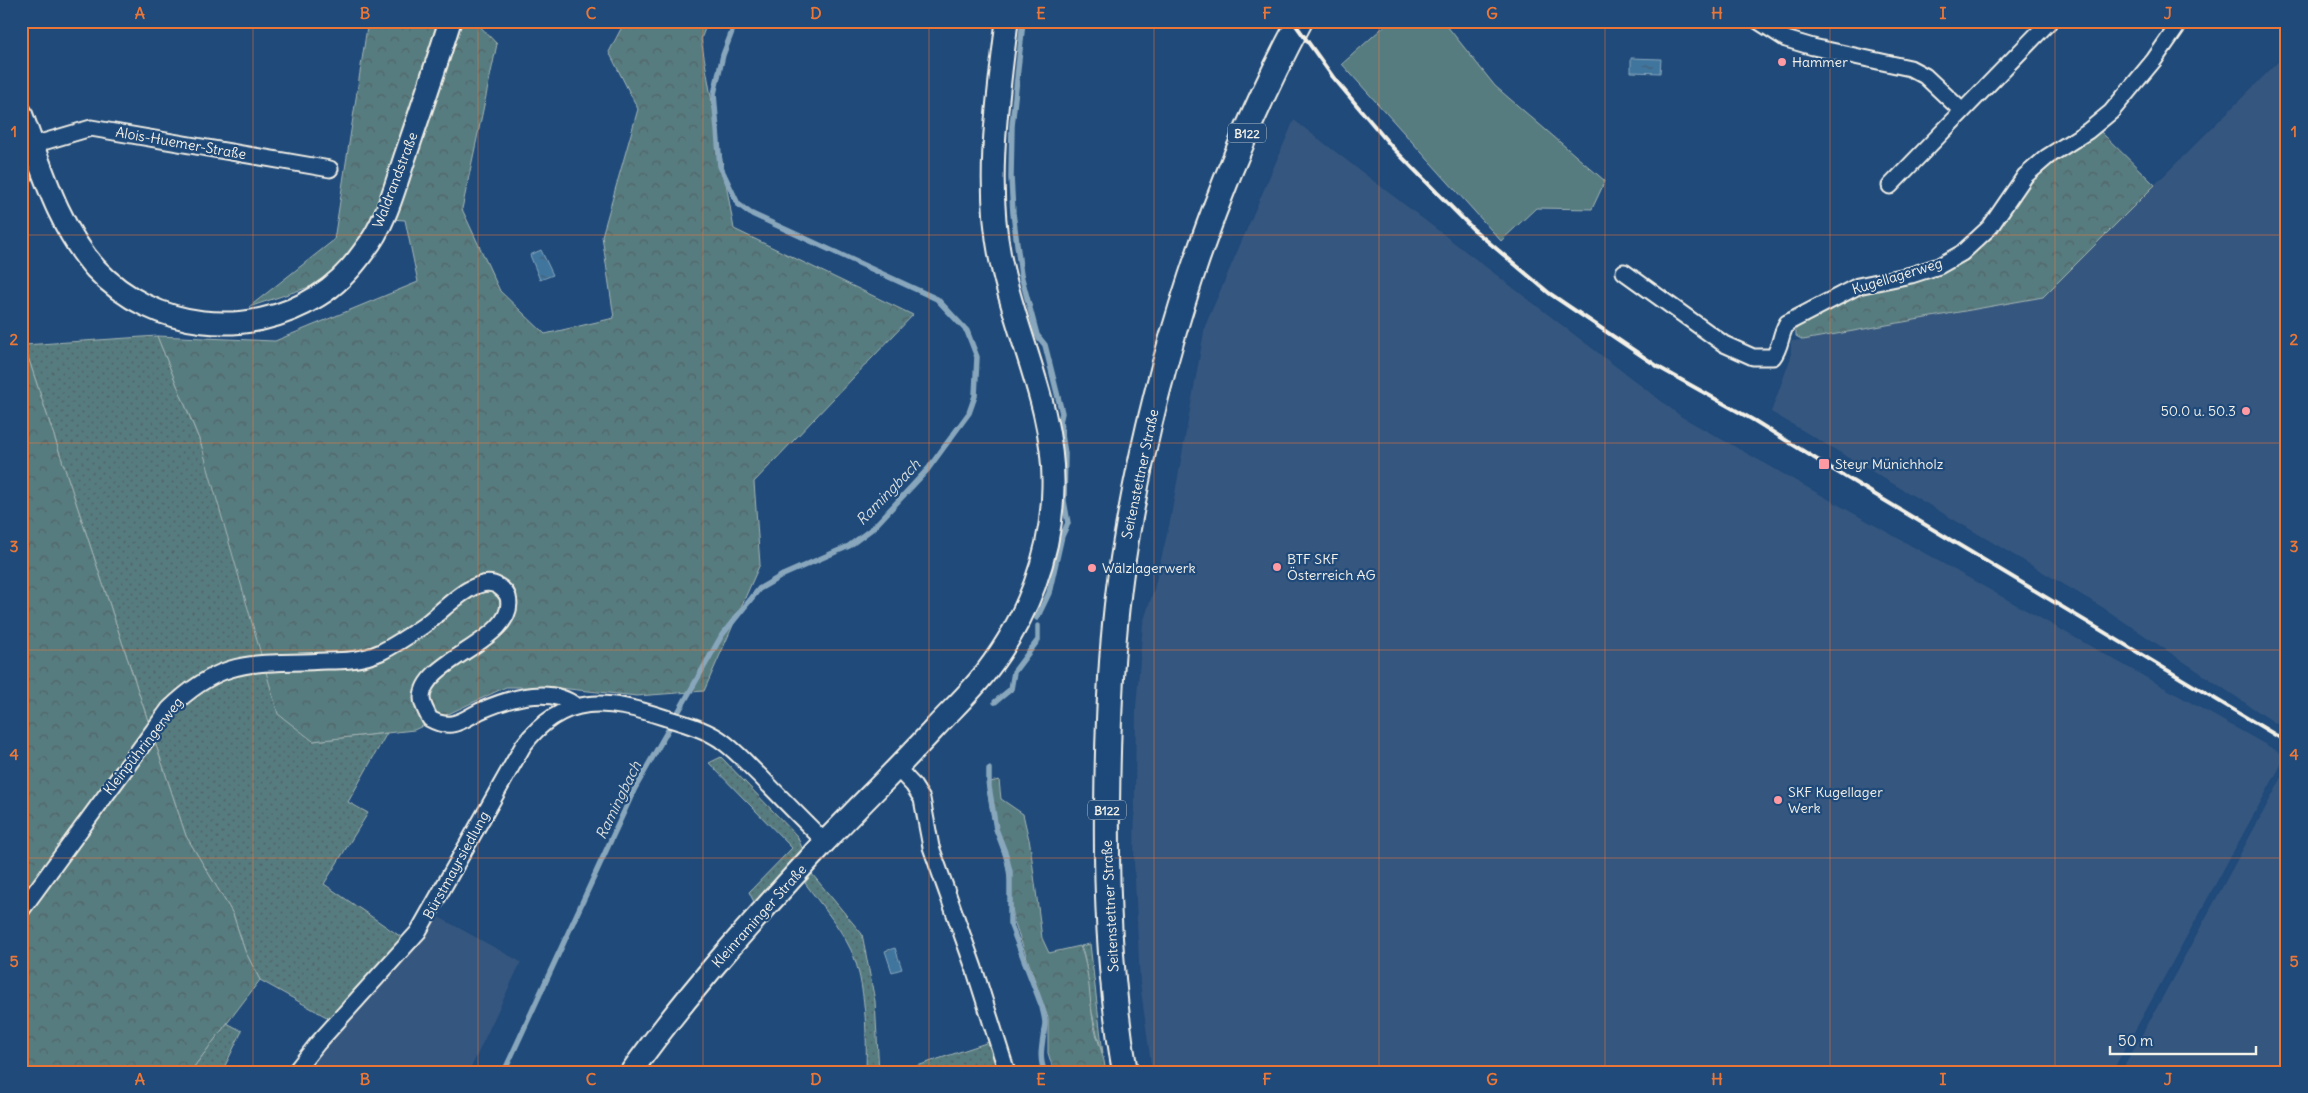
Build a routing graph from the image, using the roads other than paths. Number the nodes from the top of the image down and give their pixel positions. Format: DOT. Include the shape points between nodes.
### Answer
graph roads {
  1 [pos="450,21"];
  2 [pos="1007,21"];
  3 [pos="1300,21"];
  4 [pos="1758,21"];
  5 [pos="2050,21"];
  6 [pos="2181,21"];
  7 [pos="1962,111"];
  8 [pos="21,114"];
  9 [pos="33,145"];
  10 [pos="330,169"];
  11 [pos="1890,186"];
  12 [pos="1624,272"];
  13 [pos="576,706"];
  14 [pos="897,768"];
  15 [pos="825,842"];
  16 [pos="21,911"];
  17 [pos="295,1072"];
  18 [pos="632,1072"];
  19 [pos="1007,1072"];
  20 [pos="1125,1072"];
  1 -- 9 [label="main road, Waldrandstraße" via="394,188 381,223 366,250 342,277 318,296 264,319 234,323 178,319 145,306 120,290 96,269 73,239"];
  2 -- 14 [label="main road, Kleinraminger Straße" via="995,128 994,217 1008,292 1042,404 1052,458 1048,541 1031,593 1013,632 984,675"];
  3 -- 20 [label="main road, Seitenstettner Straße / B122" via="1236,157 1186,294 1142,458 1125,548 1113,666 1107,828 1111,938"];
  4 -- 7 [label="street" via="1786,39 1813,48 1910,68 1925,76"];
  5 -- 7 [label="street"];
  6 -- 12 [label="street, Kugellagerweg" via="2111,112 2025,176 1990,227 1962,253 1939,266 1858,286 1787,323 1773,357 1754,356 1724,344"];
  7 -- 11 [label="street"];
  8 -- 9 [label="main road, Waldrandstraße"];
  9 -- 10 [label="street, Alois-Huemer-Straße" via="91,128"];
  13 -- 15 [label="street, Bürstmayrsiedlung" via="635,707 716,737 739,755"];
  13 -- 16 [label="street, Kleinpühringerweg" via="570,700 558,697 512,698 453,724 440,724 430,719 422,698 425,686 434,675 500,626 508,613 504,589 495,584 483,583 468,589 423,626 381,652 357,660 253,663 231,667 207,677 169,709"];
  13 -- 17 [label="street, Bürstmayrsiedlung" via="552,716 535,730 502,780 418,932"];
  14 -- 15 [label="main road, Kleinraminger Straße"];
  14 -- 19 [label="street" via="922,800 931,847"];
  15 -- 18 [label="main road, Kleinraminger Straße" via="700,982"];
}
